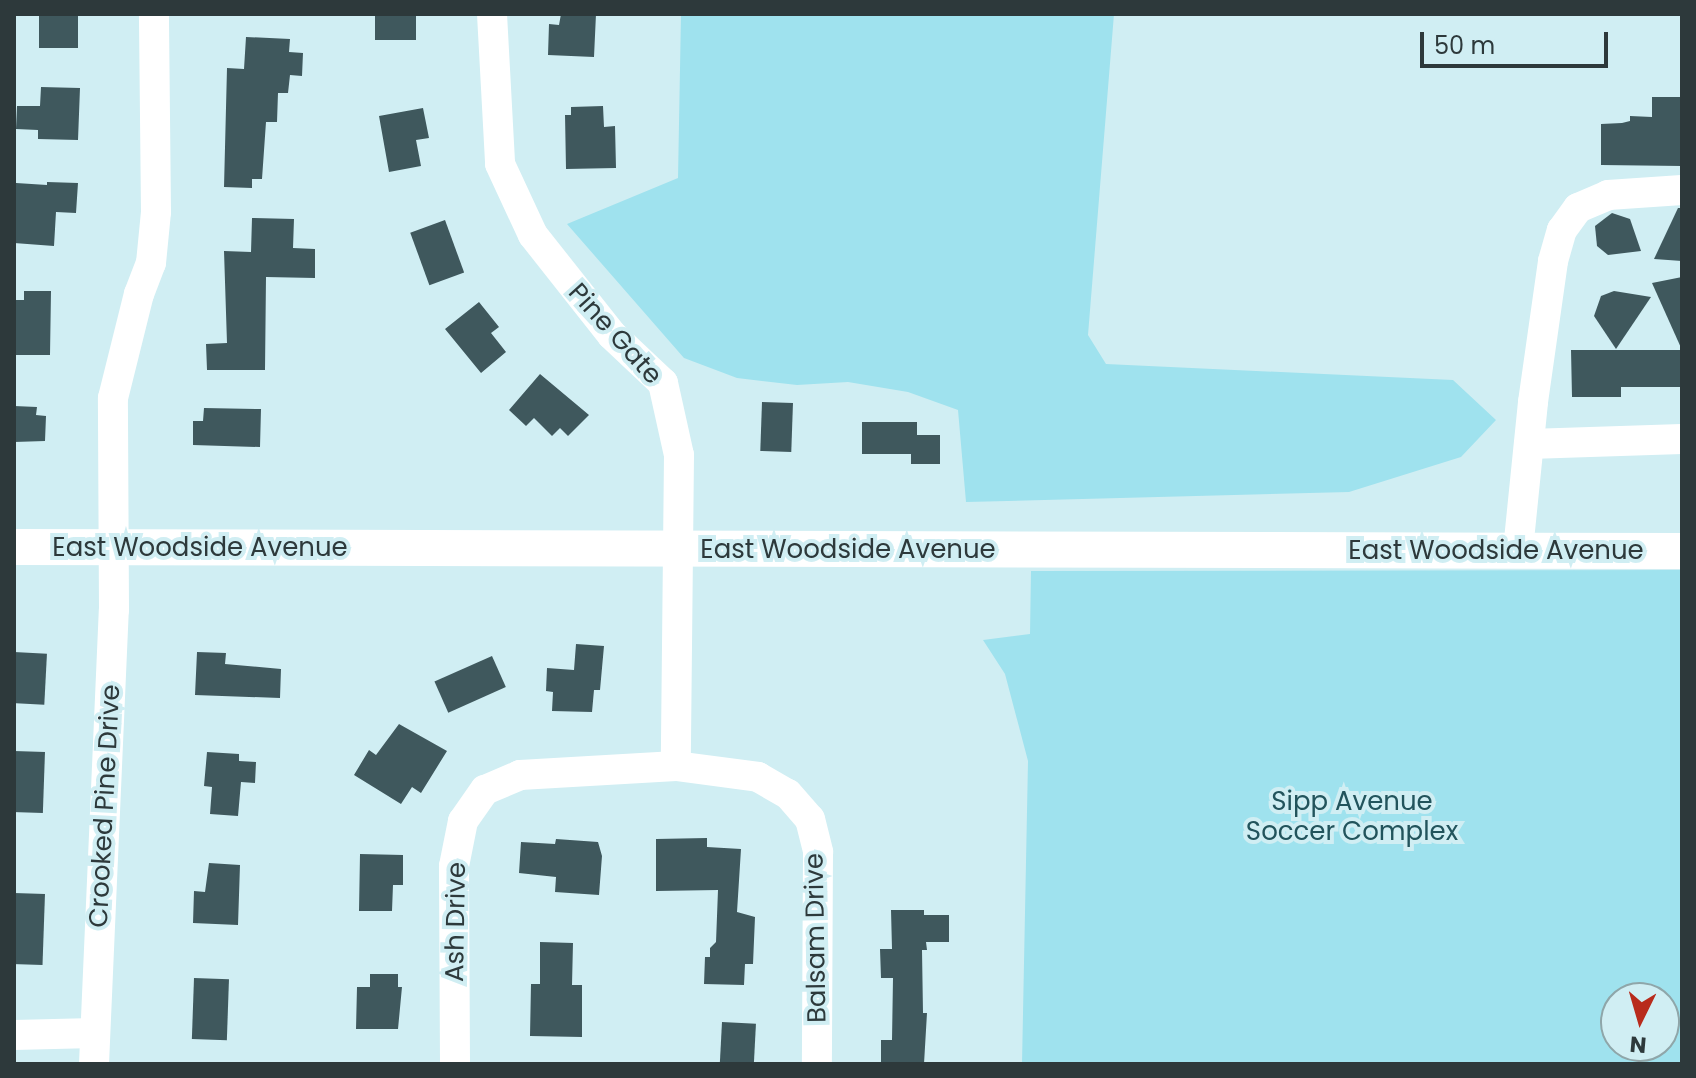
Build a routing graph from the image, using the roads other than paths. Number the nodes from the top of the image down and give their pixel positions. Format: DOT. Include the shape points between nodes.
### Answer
graph roads {
  1 [pos="154,14"];
  2 [pos="492,14"];
  3 [pos="1682,190"];
  4 [pos="1682,439"];
  5 [pos="1529,444"];
  6 [pos="14,547"];
  7 [pos="114,548"];
  8 [pos="677,549"];
  9 [pos="1518,550"];
  10 [pos="1682,551"];
  11 [pos="676,766"];
  12 [pos="94,1033"];
  13 [pos="14,1035"];
  14 [pos="94,1064"];
  15 [pos="455,1064"];
  16 [pos="817,1064"];
  1 -- 7 [label="street, Crooked Pine Drive" via="156,212 151,263 113,398"];
  2 -- 8 [label="street, Pine Gate" via="500,164 533,235 612,335 663,383 679,455"];
  3 -- 5 [label="street" via="1608,195 1578,208 1562,230 1553,261"];
  4 -- 5 [label="street"];
  5 -- 9 [label="street"];
  6 -- 7 [label="main road, East Woodside Avenue"];
  7 -- 8 [label="main road, East Woodside Avenue"];
  7 -- 12 [label="street, Crooked Pine Drive"];
  8 -- 9 [label="main road, East Woodside Avenue"];
  8 -- 11 [label="street, Pine Gate"];
  9 -- 10 [label="main road, East Woodside Avenue"];
  11 -- 15 [label="street, Ash Drive" via="520,775 485,790 463,821 454,866"];
  11 -- 16 [label="street, Balsam Drive" via="758,777 788,794 810,819 818,852"];
  12 -- 13 [label="street"];
  12 -- 14 [label="street, Crooked Pine Drive"];
}
